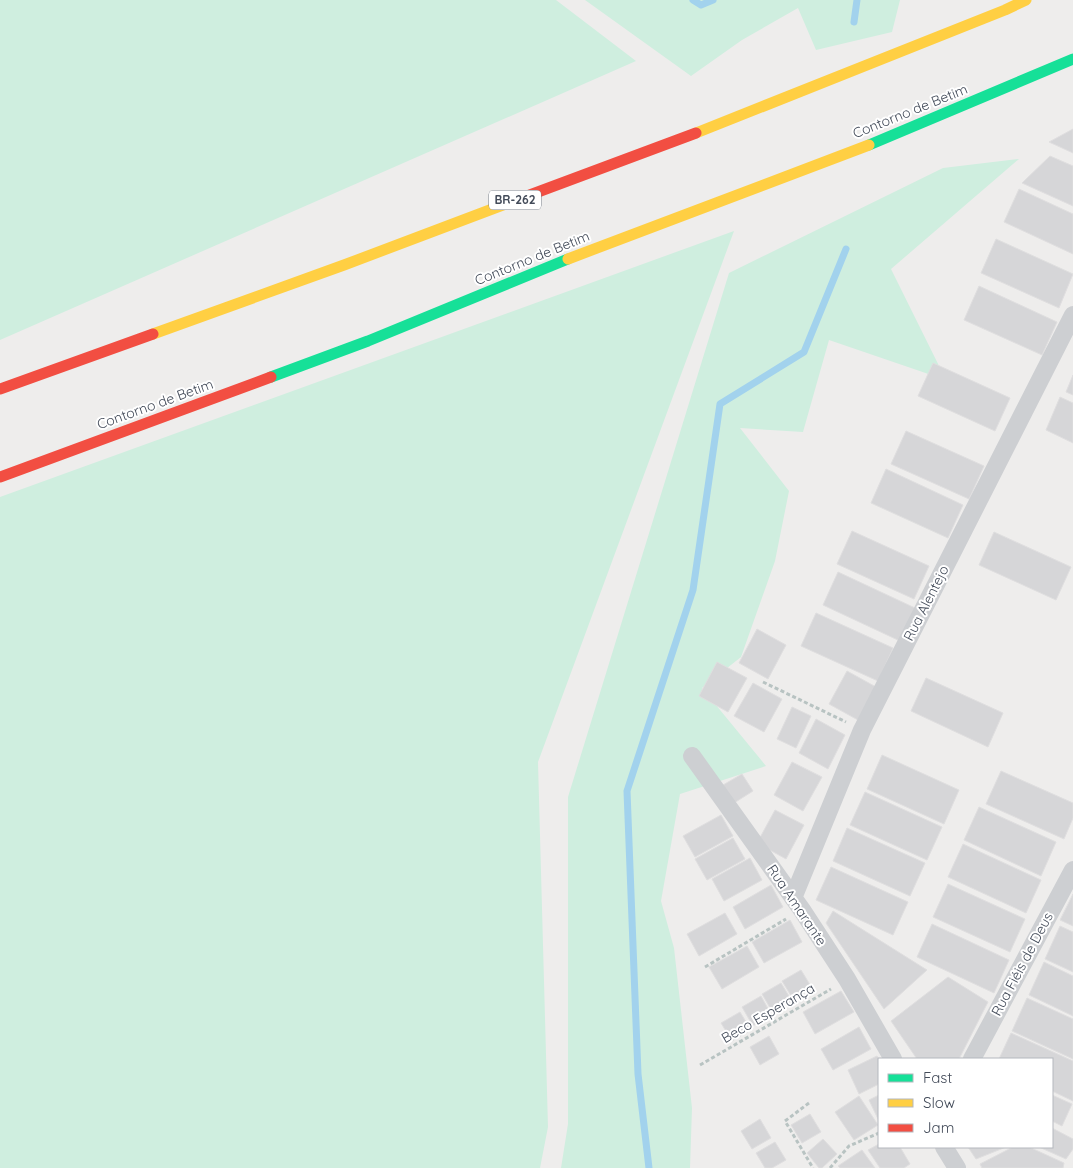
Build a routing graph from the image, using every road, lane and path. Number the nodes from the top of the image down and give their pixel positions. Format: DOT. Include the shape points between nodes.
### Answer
graph roads {
  1 [pos="1026,0"];
  2 [pos="1073,59"];
  3 [pos="1073,315"];
  4 [pos="0,389"];
  5 [pos="0,477"];
  6 [pos="763,682"];
  7 [pos="862,730"];
  8 [pos="692,756"];
  9 [pos="1073,870"];
  10 [pos="798,904"];
  11 [pos="705,967"];
  12 [pos="847,980"];
  13 [pos="892,1058"];
  14 [pos="973,1058"];
  15 [pos="700,1065"];
  16 [pos="809,1103"];
  17 [pos="878,1133"];
  18 [pos="945,1148"];
  19 [pos="813,1168"];
  20 [pos="830,1168"];
  21 [pos="957,1168"];
  1 -- 4 [label="highway, BR-262" via="722,123 344,265"];
  2 -- 5 [label="highway, Contorno de Betim" via="881,140 568,259 368,341"];
  3 -- 7 [label="street, Rua Alentejo"];
  6 -- 7 [label="path"];
  7 -- 10 [label="street, Rua Alentejo"];
  8 -- 10 [label="street, Rua Amarante"];
  9 -- 14 [label="street, Rua Fiéis de Deus"];
  10 -- 11 [label="path"];
  10 -- 12 [label="street, Rua Amarante"];
  12 -- 13 [label="street, Rua Amarante"];
  12 -- 15 [label="path, Beco Esperança"];
  16 -- 19 [label="path" via="785,1121"];
  17 -- 20 [label="path" via="848,1146"];
  18 -- 21 [label="street"];
}
